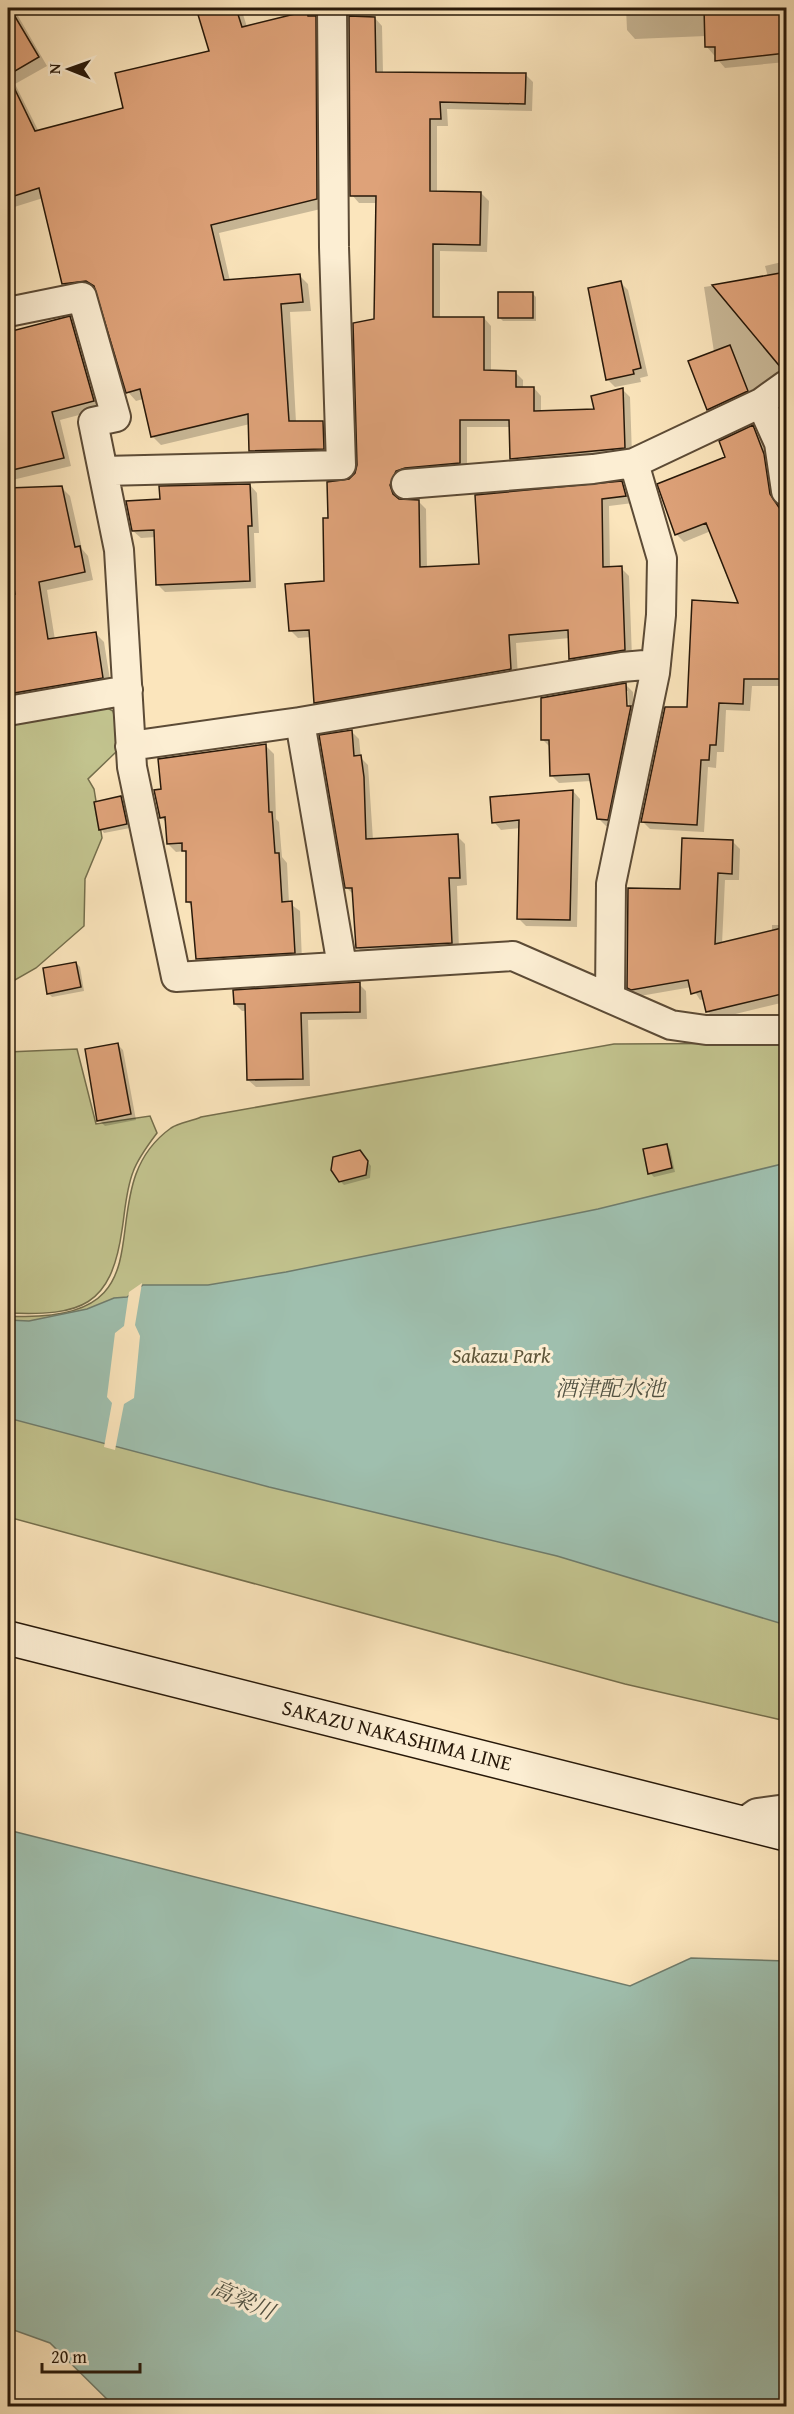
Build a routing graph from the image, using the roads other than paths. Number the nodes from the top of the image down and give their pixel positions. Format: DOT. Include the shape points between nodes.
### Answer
graph roads {
  1 [pos="332,8"];
  2 [pos="8,312"];
  3 [pos="786,385"];
  4 [pos="761,403"];
  5 [pos="634,464"];
  6 [pos="104,471"];
  7 [pos="406,484"];
  8 [pos="786,491"];
  9 [pos="656,664"];
  10 [pos="128,690"];
  11 [pos="8,711"];
  12 [pos="300,722"];
  13 [pos="130,746"];
  14 [pos="342,966"];
  15 [pos="610,997"];
  16 [pos="786,1030"];
  17 [pos="8,1638"];
  18 [pos="786,1809"];
  19 [pos="744,1822"];
  20 [pos="786,1834"];
  1 -- 6 [label="street" via="341,465"];
  2 -- 6 [label="street" via="82,297 116,417 93,422"];
  3 -- 4 [label="street"];
  4 -- 5 [label="street"];
  4 -- 8 [label="street" via="779,443"];
  5 -- 7 [label="street"];
  5 -- 9 [label="street" via="662,559"];
  6 -- 10 [label="street" via="119,550"];
  9 -- 12 [label="street"];
  9 -- 15 [label="street" via="610,884"];
  10 -- 11 [label="street"];
  10 -- 13 [label="street"];
  12 -- 13 [label="street"];
  12 -- 14 [label="street"];
  13 -- 14 [label="street" via="176,976"];
  14 -- 15 [label="street" via="513,957"];
  15 -- 16 [label="street" via="671,1025 706,1030"];
  17 -- 19 [label="main road, SAKAZU NAKASHIMA LINE"];
  18 -- 19 [label="street" via="757,1813"];
  19 -- 20 [label="main road, SAKAZU NAKASHIMA LINE"];
}
